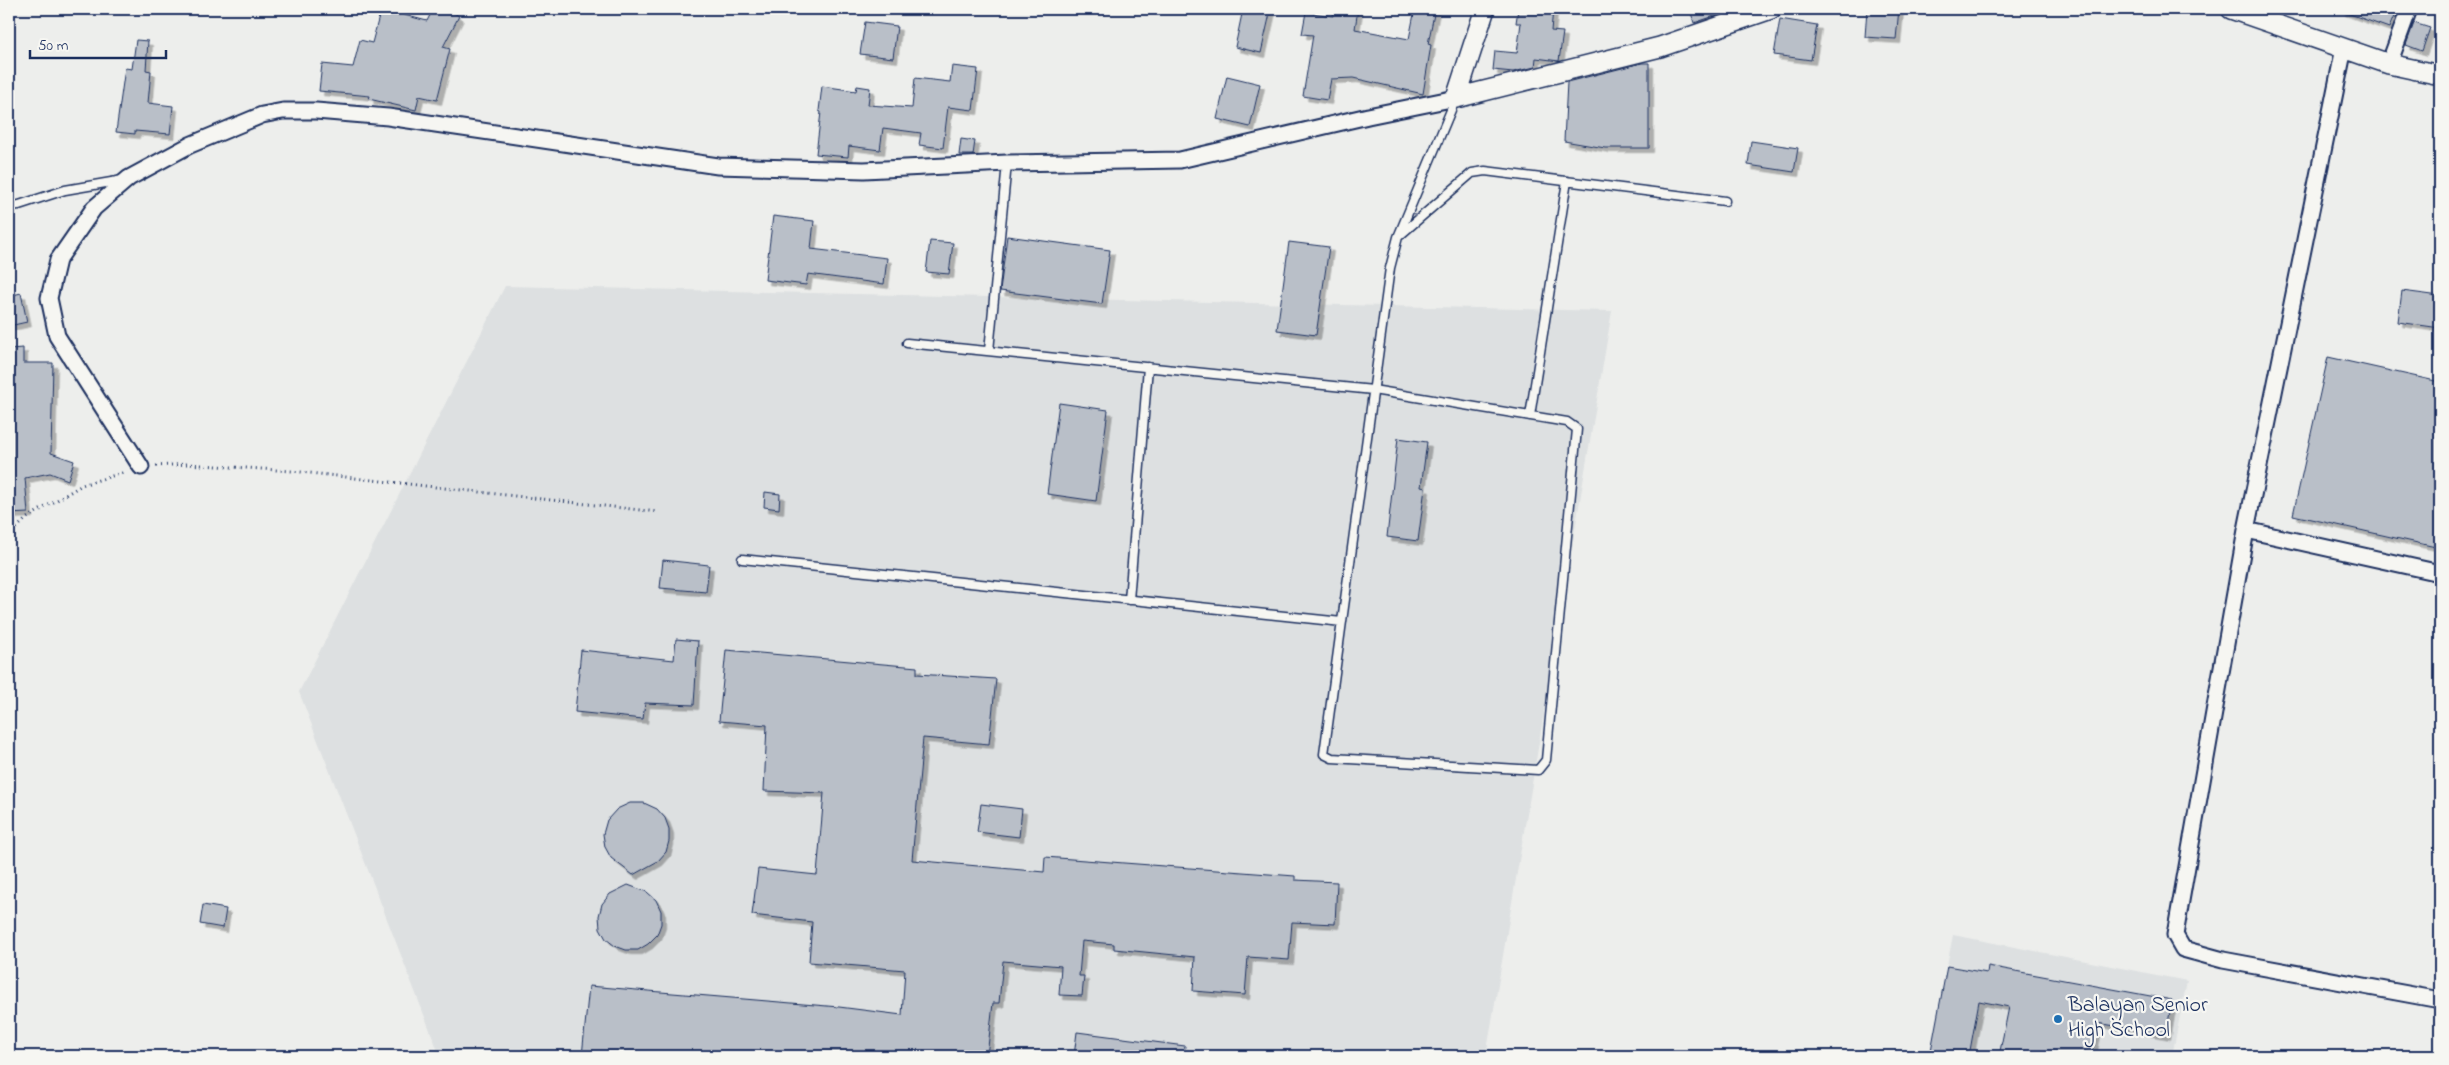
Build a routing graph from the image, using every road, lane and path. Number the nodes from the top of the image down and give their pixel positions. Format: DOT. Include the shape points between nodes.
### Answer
graph roads {
  1 [pos="1484,9"];
  2 [pos="1771,9"];
  3 [pos="2231,9"];
  4 [pos="2409,9"];
  5 [pos="2344,48"];
  6 [pos="2389,64"];
  7 [pos="2440,75"];
  8 [pos="1456,98"];
  9 [pos="1007,163"];
  10 [pos="130,178"];
  11 [pos="1567,181"];
  12 [pos="1725,201"];
  13 [pos="9,206"];
  14 [pos="1398,237"];
  15 [pos="907,343"];
  16 [pos="989,351"];
  17 [pos="1148,367"];
  18 [pos="1373,390"];
  19 [pos="1530,416"];
  20 [pos="141,467"];
  21 [pos="658,512"];
  22 [pos="2246,530"];
  23 [pos="9,535"];
  24 [pos="742,559"];
  25 [pos="2440,573"];
  26 [pos="1129,600"];
  27 [pos="1342,622"];
  28 [pos="2440,1000"];
  1 -- 8 [label="street"];
  2 -- 8 [label="street" via="1660,47"];
  3 -- 5 [label="street"];
  4 -- 6 [label="street"];
  5 -- 6 [label="street"];
  5 -- 22 [label="street"];
  6 -- 7 [label="street"];
  8 -- 9 [label="street" via="1180,160"];
  8 -- 14 [label="lane"];
  9 -- 10 [label="street" via="864,170 718,166 388,117 283,111 262,115 190,145"];
  9 -- 16 [label="lane"];
  10 -- 13 [label="lane" via="65,190"];
  10 -- 20 [label="street" via="94,208 58,260 49,298 57,336"];
  11 -- 12 [label="lane"];
  11 -- 14 [label="lane" via="1485,171 1472,173"];
  11 -- 19 [label="lane"];
  14 -- 18 [label="lane" via="1390,268"];
  15 -- 16 [label="lane"];
  16 -- 17 [label="lane"];
  17 -- 18 [label="lane"];
  17 -- 26 [label="lane"];
  18 -- 19 [label="lane"];
  18 -- 27 [label="lane"];
  19 -- 27 [label="lane" via="1567,422 1577,429 1546,760 1538,770 1332,758 1324,754"];
  20 -- 21 [label="path" via="187,464 292,471"];
  20 -- 23 [label="path" via="82,485 27,518"];
  22 -- 25 [label="street"];
  22 -- 28 [label="street" via="2175,935 2182,949 2223,960"];
  24 -- 26 [label="lane"];
  26 -- 27 [label="lane"];
}
